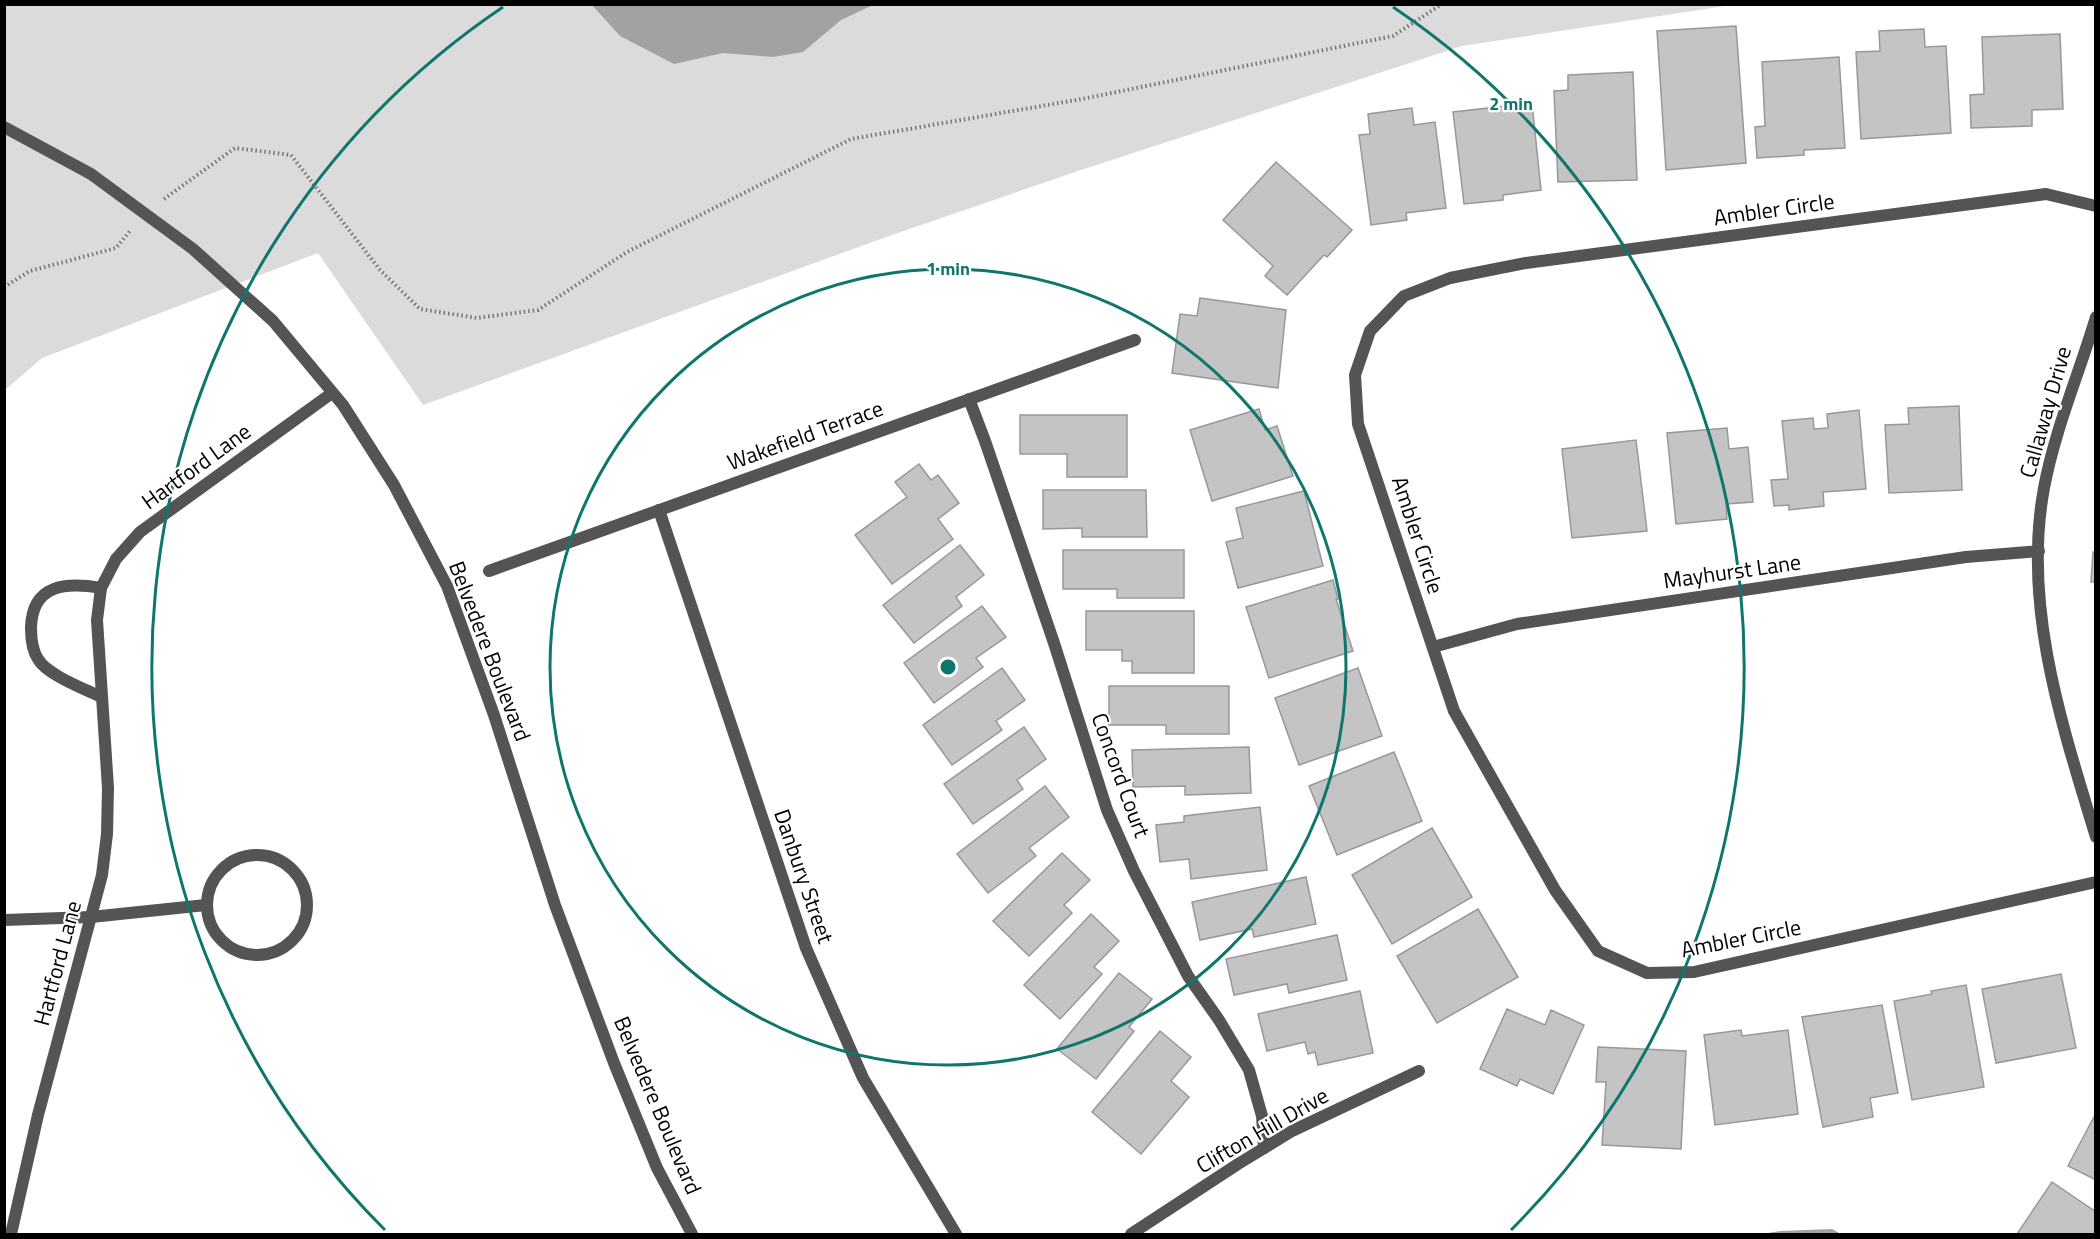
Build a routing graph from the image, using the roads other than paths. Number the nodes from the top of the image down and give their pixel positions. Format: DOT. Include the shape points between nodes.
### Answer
graph roads {
  1 [pos="4,127"];
  2 [pos="2096,206"];
  3 [pos="2096,317"];
  4 [pos="1135,340"];
  5 [pos="332,393"];
  6 [pos="969,399"];
  7 [pos="659,510"];
  8 [pos="2039,551"];
  9 [pos="489,571"];
  10 [pos="101,588"];
  11 [pos="1433,647"];
  12 [pos="101,697"];
  13 [pos="2096,837"];
  14 [pos="2096,882"];
  15 [pos="206,905"];
  16 [pos="91,917"];
  17 [pos="4,920"];
  18 [pos="1419,1071"];
  19 [pos="1264,1148"];
  20 [pos="11,1234"];
  21 [pos="692,1234"];
  22 [pos="956,1234"];
  23 [pos="1131,1234"];
  1 -- 5 [label="street, Belvedere Boulevard" via="91,174 193,249 273,321"];
  2 -- 11 [label="street, Ambler Circle" via="2046,194 1526,264 1450,278 1404,296 1370,331 1355,375 1358,424"];
  3 -- 8 [label="street, Callaway Drive" via="2054,443 2043,490"];
  4 -- 6 [label="street, Wakefield Terrace"];
  5 -- 10 [label="street, Hartford Lane" via="140,532 116,559"];
  5 -- 21 [label="street, Belvedere Boulevard" via="394,485 447,586 494,715 555,905 614,1063 657,1168"];
  6 -- 7 [label="street, Wakefield Terrace"];
  6 -- 19 [label="street, Concord Court" via="1107,810 1188,975 1249,1070 1262,1116"];
  7 -- 9 [label="street, Wakefield Terrace"];
  7 -- 22 [label="street, Danbury Street" via="806,948 863,1078"];
  8 -- 11 [label="street, Mayhurst Lane" via="1966,557 1518,624"];
  8 -- 13 [label="street, Callaway Drive" via="2039,602 2049,664"];
  10 -- 12 [label="street, Hartford Lane" via="97,620"];
  10 -- 12 [label="street" via="59,586 40,596 31,614 31,639 38,661 61,678"];
  11 -- 14 [label="street, Ambler Circle" via="1454,711 1555,890 1598,951 1647,973 1694,972"];
  12 -- 16 [label="street, Hartford Lane" via="108,788 107,834"];
  15 -- 15 [label="street" via="211,883 225,866 246,856 268,856 289,866 303,883 308,905 303,927 289,945 268,955 246,955 225,945 211,927"];
  15 -- 16 [label="street"];
  16 -- 17 [label="street"];
  16 -- 20 [label="street, Hartford Lane"];
  18 -- 19 [label="street, Clifton Hill Drive"];
  19 -- 23 [label="street, Clifton Hill Drive"];
}
